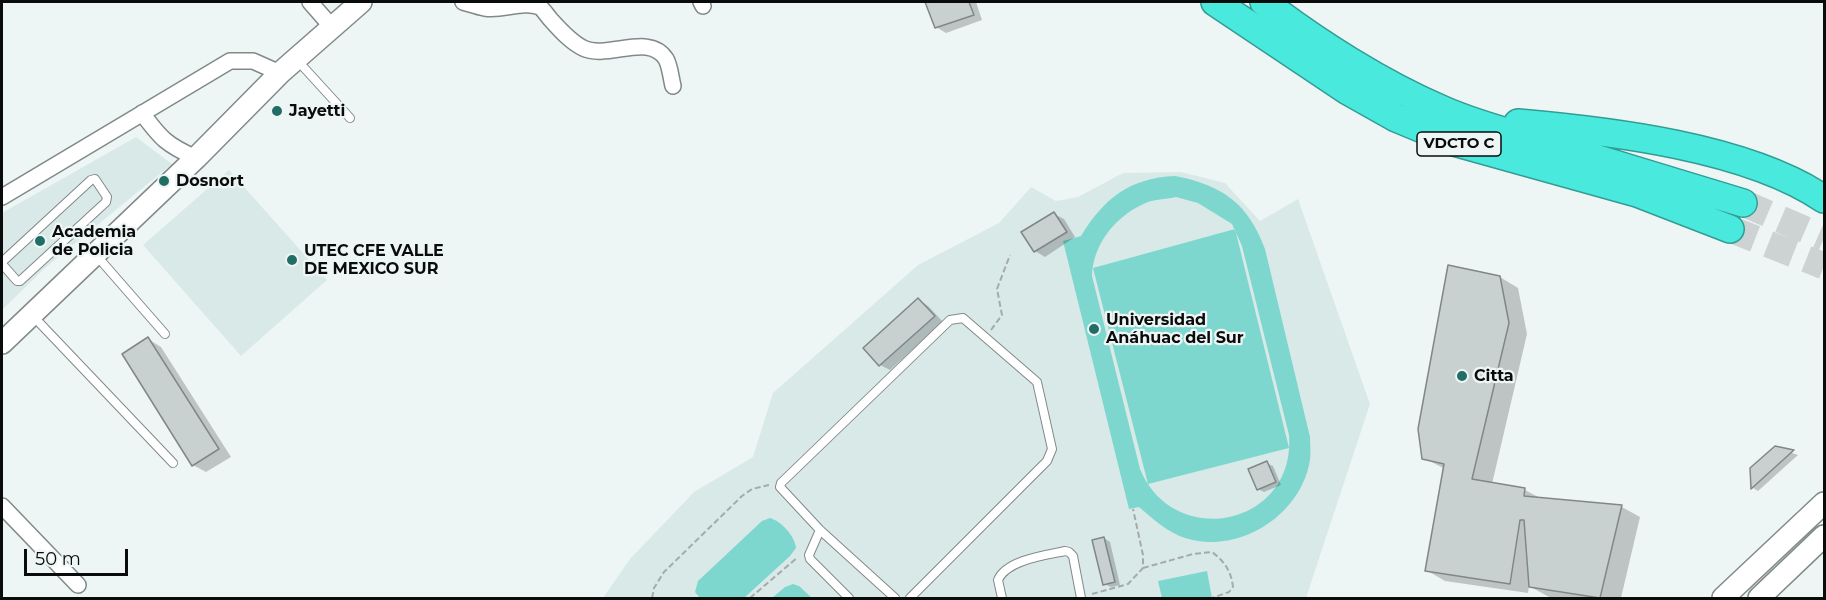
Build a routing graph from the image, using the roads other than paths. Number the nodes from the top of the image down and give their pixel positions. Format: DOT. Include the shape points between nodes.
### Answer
graph roads {
  1 [pos="310,2"];
  2 [pos="361,2"];
  3 [pos="463,2"];
  4 [pos="1215,2"];
  5 [pos="1264,2"];
  6 [pos="331,26"];
  7 [pos="288,66"];
  8 [pos="673,86"];
  9 [pos="142,113"];
  10 [pos="350,118"];
  11 [pos="1490,127"];
  12 [pos="196,158"];
  13 [pos="2,196"];
  14 [pos="1824,199"];
  15 [pos="1743,203"];
  16 [pos="1730,229"];
  17 [pos="95,254"];
  18 [pos="2,263"];
  19 [pos="32,315"];
  20 [pos="165,334"];
  21 [pos="2,343"];
  22 [pos="172,463"];
  23 [pos="1824,503"];
  24 [pos="2,506"];
  25 [pos="820,530"];
  26 [pos="1824,536"];
  27 [pos="78,585"];
  28 [pos="849,598"];
  29 [pos="894,598"];
  30 [pos="910,598"];
  31 [pos="1002,598"];
  32 [pos="1081,598"];
  33 [pos="1723,598"];
  34 [pos="1760,598"];
  1 -- 6 [label="street"];
  2 -- 6 [label="main road"];
  3 -- 8 [label="street" via="484,8 523,4 540,7 570,40 594,52 635,46 654,49 666,59"];
  4 -- 16 [label="highway, VDCTO C" via="1348,91 1396,118 1454,142 1638,193"];
  5 -- 11 [label="highway, VDCTO C" via="1296,26 1402,90 1443,111"];
  6 -- 7 [label="main road"];
  7 -- 9 [label="street" via="230,61"];
  7 -- 10 [label="lane"];
  7 -- 12 [label="main road"];
  9 -- 12 [label="street" via="159,136"];
  9 -- 13 [label="street"];
  11 -- 14 [label="highway" via="1510,122 1550,126 1709,152 1785,177"];
  11 -- 15 [label="highway, VDCTO C"];
  12 -- 17 [label="main road"];
  17 -- 19 [label="main road"];
  17 -- 20 [label="lane"];
  18 -- 18 [label="lane" via="20,281 106,202 107,197 95,179"];
  19 -- 21 [label="main road"];
  19 -- 22 [label="lane"];
  23 -- 33 [label="main road"];
  24 -- 27 [label="street"];
  25 -- 28 [label="lane" via="810,559"];
  25 -- 29 [label="lane"];
  25 -- 30 [label="lane" via="781,490 781,483 950,320 963,318 1038,382 1052,449 1047,461"];
  26 -- 34 [label="main road"];
  31 -- 32 [label="lane" via="998,580 1004,571 1030,558 1065,551 1073,556"];
}
